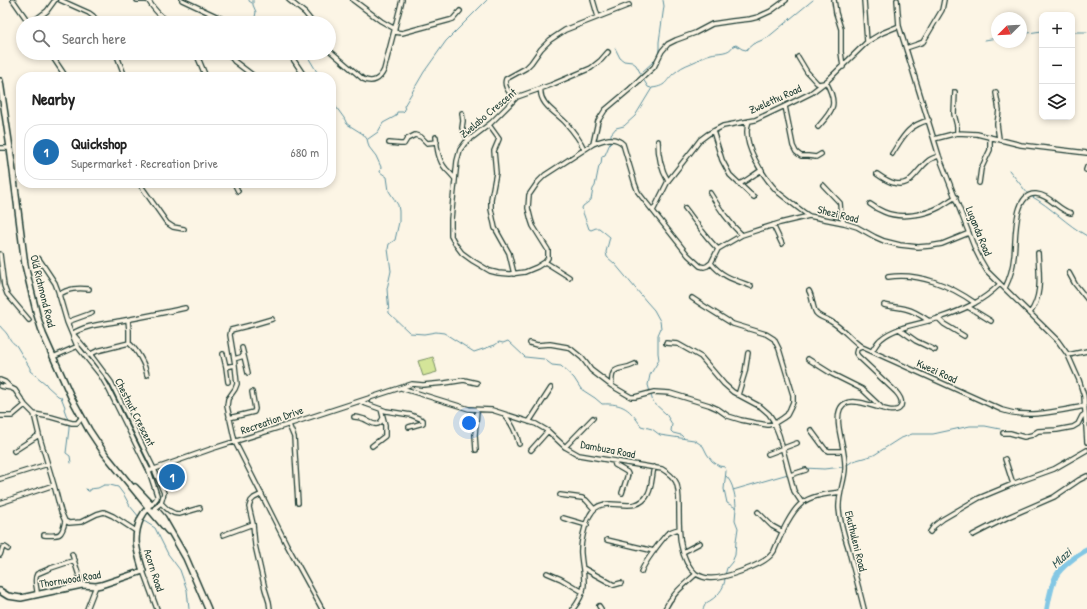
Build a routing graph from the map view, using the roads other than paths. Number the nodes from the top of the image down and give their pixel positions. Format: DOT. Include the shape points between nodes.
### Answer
graph roads {
  1 [pos="13,0"];
  2 [pos="55,0"];
  3 [pos="60,0"];
  4 [pos="137,0"];
  5 [pos="182,0"];
  6 [pos="289,0"];
  7 [pos="353,0"];
  8 [pos="402,0"];
  9 [pos="593,0"];
  10 [pos="786,0"];
  11 [pos="834,0"];
  12 [pos="864,0"];
  13 [pos="897,0"];
  14 [pos="944,0"];
  15 [pos="629,5"];
  16 [pos="460,12"];
  17 [pos="209,13"];
  18 [pos="25,16"];
  19 [pos="40,16"];
  20 [pos="92,16"];
  21 [pos="160,16"];
  22 [pos="210,16"];
  23 [pos="216,16"];
  24 [pos="308,16"];
  25 [pos="598,17"];
  26 [pos="899,26"];
  27 [pos="395,31"];
  28 [pos="868,42"];
  29 [pos="906,48"];
  30 [pos="608,52"];
  31 [pos="336,56"];
  32 [pos="798,57"];
  33 [pos="55,60"];
  34 [pos="119,60"];
  35 [pos="199,60"];
  36 [pos="233,60"];
  37 [pos="294,60"];
  38 [pos="842,67"];
  39 [pos="63,72"];
  40 [pos="123,72"];
  41 [pos="204,72"];
  42 [pos="248,72"];
  43 [pos="302,72"];
  44 [pos="0,81"];
  45 [pos="826,82"];
  46 [pos="541,88"];
  47 [pos="956,92"];
  48 [pos="996,93"];
  49 [pos="514,99"];
  50 [pos="785,106"];
  51 [pos="462,113"];
  52 [pos="929,120"];
  53 [pos="749,121"];
  54 [pos="489,125"];
  55 [pos="818,127"];
  56 [pos="713,131"];
  57 [pos="957,133"];
  58 [pos="436,137"];
  59 [pos="990,137"];
  60 [pos="934,139"];
  61 [pos="999,139"];
  62 [pos="468,140"];
  63 [pos="658,141"];
  64 [pos="437,142"];
  65 [pos="389,143"];
  66 [pos="593,144"];
  67 [pos="0,148"];
  68 [pos="10,148"];
  69 [pos="584,149"];
  70 [pos="1087,153"];
  71 [pos="821,154"];
  72 [pos="892,154"];
  73 [pos="939,156"];
  74 [pos="762,170"];
  75 [pos="877,174"];
  76 [pos="455,179"];
  77 [pos="668,181"];
  78 [pos="979,183"];
  79 [pos="739,184"];
  80 [pos="823,185"];
  81 [pos="142,188"];
  82 [pos="236,188"];
  83 [pos="238,191"];
  84 [pos="710,193"];
  85 [pos="754,197"];
  86 [pos="956,197"];
  87 [pos="870,204"];
  88 [pos="685,208"];
  89 [pos="654,211"];
  90 [pos="1071,213"];
  91 [pos="809,216"];
  92 [pos="844,223"];
  93 [pos="773,225"];
  94 [pos="184,229"];
  95 [pos="969,233"];
  96 [pos="742,235"];
  97 [pos="782,244"];
  98 [pos="718,249"];
  99 [pos="1038,253"];
  100 [pos="0,254"];
  101 [pos="39,259"];
  102 [pos="545,262"];
  103 [pos="711,263"];
  104 [pos="1069,273"];
  105 [pos="514,274"];
  106 [pos="888,277"];
  107 [pos="569,278"];
  108 [pos="1000,284"];
  109 [pos="751,286"];
  110 [pos="1005,288"];
  111 [pos="89,289"];
  112 [pos="809,292"];
  113 [pos="59,295"];
  114 [pos="692,298"];
  115 [pos="1087,299"];
  116 [pos="975,303"];
  117 [pos="884,305"];
  118 [pos="968,307"];
  119 [pos="185,308"];
  120 [pos="92,313"];
  121 [pos="1030,313"];
  122 [pos="938,318"];
  123 [pos="272,319"];
  124 [pos="29,320"];
  125 [pos="128,320"];
  126 [pos="929,321"];
  127 [pos="991,321"];
  128 [pos="66,322"];
  129 [pos="899,329"];
  130 [pos="72,333"];
  131 [pos="964,336"];
  132 [pos="128,343"];
  133 [pos="530,343"];
  134 [pos="666,343"];
  135 [pos="82,344"];
  136 [pos="77,346"];
  137 [pos="862,347"];
  138 [pos="242,348"];
  139 [pos="935,350"];
  140 [pos="872,351"];
  141 [pos="1087,351"];
  142 [pos="748,352"];
  143 [pos="90,354"];
  144 [pos="223,354"];
  145 [pos="1068,355"];
  146 [pos="244,356"];
  147 [pos="53,357"];
  148 [pos="86,357"];
  149 [pos="234,359"];
  150 [pos="808,359"];
  151 [pos="635,364"];
  152 [pos="235,365"];
  153 [pos="226,367"];
  154 [pos="248,373"];
  155 [pos="147,375"];
  156 [pos="0,380"];
  157 [pos="228,382"];
  158 [pos="477,383"];
  159 [pos="0,386"];
  160 [pos="612,386"];
  161 [pos="11,388"];
  162 [pos="401,388"];
  163 [pos="551,388"];
  164 [pos="252,392"];
  165 [pos="738,395"];
  166 [pos="360,401"];
  167 [pos="24,405"];
  168 [pos="1085,406"];
  169 [pos="882,408"];
  170 [pos="381,409"];
  171 [pos="477,410"];
  172 [pos="500,413"];
  173 [pos="34,414"];
  174 [pos="1085,414"];
  175 [pos="0,416"];
  176 [pos="354,417"];
  177 [pos="82,418"];
  178 [pos="229,418"];
  179 [pos="383,418"];
  180 [pos="592,418"];
  181 [pos="529,422"];
  182 [pos="775,423"];
  183 [pos="290,424"];
  184 [pos="409,427"];
  185 [pos="811,430"];
  186 [pos="548,431"];
  187 [pos="1003,433"];
  188 [pos="38,435"];
  189 [pos="235,442"];
  190 [pos="1087,442"];
  191 [pos="797,443"];
  192 [pos="519,444"];
  193 [pos="372,446"];
  194 [pos="565,447"];
  195 [pos="783,448"];
  196 [pos="476,450"];
  197 [pos="531,450"];
  198 [pos="843,450"];
  199 [pos="1087,450"];
  200 [pos="14,451"];
  201 [pos="768,454"];
  202 [pos="1005,459"];
  203 [pos="614,461"];
  204 [pos="48,464"];
  205 [pos="654,467"];
  206 [pos="154,469"];
  207 [pos="806,470"];
  208 [pos="149,471"];
  209 [pos="790,475"];
  210 [pos="1087,476"];
  211 [pos="0,479"];
  212 [pos="1012,484"];
  213 [pos="54,485"];
  214 [pos="840,492"];
  215 [pos="622,493"];
  216 [pos="262,494"];
  217 [pos="560,495"];
  218 [pos="0,503"];
  219 [pos="161,503"];
  220 [pos="298,503"];
  221 [pos="802,503"];
  222 [pos="151,508"];
  223 [pos="200,508"];
  224 [pos="594,509"];
  225 [pos="758,512"];
  226 [pos="563,518"];
  227 [pos="65,522"];
  228 [pos="253,524"];
  229 [pos="586,525"];
  230 [pos="679,529"];
  231 [pos="136,531"];
  232 [pos="783,532"];
  233 [pos="930,532"];
  234 [pos="44,535"];
  235 [pos="223,535"];
  236 [pos="973,535"];
  237 [pos="607,540"];
  238 [pos="700,543"];
  239 [pos="8,549"];
  240 [pos="654,551"];
  241 [pos="683,552"];
  242 [pos="72,554"];
  243 [pos="0,555"];
  244 [pos="74,560"];
  245 [pos="583,568"];
  246 [pos="143,571"];
  247 [pos="641,572"];
  248 [pos="547,573"];
  249 [pos="696,574"];
  250 [pos="621,583"];
  251 [pos="82,585"];
  252 [pos="96,586"];
  253 [pos="0,591"];
  254 [pos="583,592"];
  255 [pos="37,595"];
  256 [pos="87,609"];
  257 [pos="157,609"];
  258 [pos="208,609"];
  259 [pos="270,609"];
  260 [pos="322,609"];
  261 [pos="573,609"];
  262 [pos="665,609"];
  263 [pos="864,609"];
  1 -- 18 [label="street"];
  2 -- 19 [label="street" via="48,11"];
  3 -- 20 [label="street"];
  4 -- 21 [label="street" via="148,0"];
  5 -- 17 [label="street"];
  6 -- 24 [label="street"];
  7 -- 27 [label="street"];
  8 -- 27 [label="street"];
  9 -- 25 [label="street"];
  10 -- 66 [label="street" via="758,17 712,24 665,47 654,67 603,112 598,121"];
  11 -- 38 [label="street" via="841,28"];
  12 -- 28 [label="street"];
  13 -- 26 [label="street, Luganda Road"];
  14 -- 29 [label="street" via="942,10 923,42"];
  15 -- 25 [label="street"];
  16 -- 27 [label="street" via="450,20 402,33"];
  17 -- 22 [label="street"];
  17 -- 23 [label="street"];
  25 -- 49 [label="street" via="560,33 541,49 526,68 506,79 506,86"];
  26 -- 28 [label="street, Zwelethu Road"];
  26 -- 29 [label="street, Luganda Road"];
  27 -- 31 [label="street" via="384,70 377,80 369,81 363,78"];
  28 -- 38 [label="street, Zwelethu Road"];
  29 -- 52 [label="street, Luganda Road"];
  30 -- 46 [label="street, Zwelabo Crescent" via="591,68"];
  32 -- 45 [label="street" via="817,83"];
  33 -- 39 [label="street"];
  34 -- 40 [label="street"];
  35 -- 41 [label="street"];
  36 -- 42 [label="street"];
  37 -- 43 [label="street"];
  38 -- 45 [label="street, Zwelethu Road"];
  44 -- 68 [label="street, Old Richmond Road"];
  45 -- 50 [label="street, Zwelethu Road"];
  45 -- 55 [label="street" via="834,105"];
  46 -- 49 [label="street, Zwelabo Crescent"];
  46 -- 69 [label="street" via="546,104 566,123"];
  47 -- 57 [label="street" via="954,114"];
  48 -- 61 [label="street"];
  49 -- 54 [label="street, Zwelabo Crescent"];
  50 -- 53 [label="street, Zwelethu Road"];
  50 -- 71 [label="street" via="796,152 803,156 816,157"];
  51 -- 62 [label="street" via="462,128"];
  52 -- 60 [label="street, Luganda Road"];
  52 -- 72 [label="street" via="910,129"];
  53 -- 56 [label="street, Zwelethu Road" via="723,126"];
  53 -- 74 [label="street" via="746,135"];
  54 -- 62 [label="street, Zwelabo Crescent"];
  54 -- 105 [label="street" via="499,139 494,151 496,174 491,209 494,224 509,253"];
  56 -- 77 [label="street, Zwelethu Road" via="700,140"];
  56 -- 79 [label="street" via="726,168"];
  57 -- 59 [label="street"];
  57 -- 60 [label="street"];
  58 -- 64 [label="street"];
  59 -- 61 [label="street"];
  59 -- 78 [label="street" via="990,150"];
  60 -- 73 [label="street, Luganda Road"];
  61 -- 70 [label="street" via="1021,145"];
  62 -- 76 [label="street, Zwelabo Crescent" via="462,146 458,157"];
  63 -- 77 [label="street" via="661,167"];
  64 -- 65 [label="street" via="427,143 415,135 404,144"];
  64 -- 76 [label="street" via="437,150 443,165"];
  66 -- 69 [label="street"];
  66 -- 89 [label="street" via="610,139 622,143 638,192"];
  67 -- 68 [label="street"];
  68 -- 147 [label="street, Old Richmond Road" via="28,282 43,334"];
  69 -- 102 [label="street" via="545,175 530,195 528,208 531,220 548,250"];
  73 -- 75 [label="street" via="928,160 914,177 904,183 894,184"];
  73 -- 86 [label="street, Luganda Road"];
  74 -- 79 [label="street"];
  74 -- 91 [label="street" via="779,192"];
  76 -- 105 [label="street, Zwelabo Crescent" via="450,231 453,241 462,253 473,261 498,273"];
  77 -- 89 [label="street, Zwelethu Road"];
  79 -- 85 [label="street"];
  80 -- 92 [label="street" via="840,203"];
  81 -- 94 [label="street" via="167,223"];
  82 -- 83 [label="street"];
  84 -- 96 [label="street" via="725,216"];
  86 -- 87 [label="street" via="932,211 915,215 890,214"];
  86 -- 95 [label="street, Luganda Road"];
  88 -- 98 [label="street"];
  89 -- 103 [label="street" via="694,261 704,267"];
  90 -- 110 [label="street" via="1037,194 1029,195 1022,200 1018,212 1013,262"];
  91 -- 92 [label="street, Shezi Road"];
  91 -- 93 [label="street, Shezi Road"];
  92 -- 95 [label="street, Shezi Road" via="884,240 918,247 942,244"];
  93 -- 96 [label="street, Shezi Road"];
  93 -- 97 [label="street"];
  95 -- 108 [label="street, Luganda Road" via="987,271"];
  96 -- 98 [label="street, Shezi Road"];
  98 -- 103 [label="street"];
  99 -- 121 [label="street" via="1039,292"];
  100 -- 124 [label="street" via="7,294"];
  101 -- 113 [label="street, Chestnut Crescent"];
  102 -- 105 [label="street, Zwelabo Crescent" via="532,270"];
  102 -- 107 [label="street"];
  103 -- 109 [label="street" via="727,277"];
  104 -- 115 [label="street"];
  106 -- 116 [label="street" via="924,278"];
  108 -- 110 [label="street, Luganda Road"];
  108 -- 116 [label="street"];
  110 -- 121 [label="street, Luganda Road"];
  111 -- 113 [label="street" via="74,288"];
  112 -- 137 [label="street, Kwezi Road" via="818,316 829,320"];
  113 -- 128 [label="street, Chestnut Crescent"];
  114 -- 182 [label="street" via="733,324 770,336 776,342 790,384 793,402 787,415"];
  116 -- 118 [label="street"];
  117 -- 126 [label="street" via="913,310"];
  118 -- 122 [label="street"];
  118 -- 127 [label="street"];
  119 -- 125 [label="street"];
  120 -- 128 [label="street"];
  121 -- 145 [label="street, Luganda Road"];
  122 -- 126 [label="street"];
  122 -- 131 [label="street"];
  123 -- 149 [label="street" via="231,330"];
  125 -- 130 [label="street"];
  125 -- 132 [label="street"];
  126 -- 129 [label="street"];
  128 -- 130 [label="street, Chestnut Crescent"];
  129 -- 139 [label="street"];
  129 -- 140 [label="street" via="880,339"];
  130 -- 135 [label="street, Chestnut Crescent"];
  130 -- 136 [label="street, Chestnut Crescent"];
  132 -- 143 [label="street"];
  132 -- 155 [label="street" via="141,360"];
  133 -- 160 [label="street" via="567,347 582,358 590,370"];
  134 -- 165 [label="street" via="678,344 701,356 724,384"];
  135 -- 136 [label="street"];
  135 -- 143 [label="street, Chestnut Crescent"];
  136 -- 147 [label="street"];
  136 -- 148 [label="street, Chestnut Crescent"];
  137 -- 140 [label="street, Kwezi Road"];
  137 -- 169 [label="street, Ekuthuleni Road" via="857,349 858,356 902,401 897,409"];
  138 -- 146 [label="street"];
  140 -- 168 [label="street, Kwezi Road" via="1008,412 1032,414"];
  141 -- 145 [label="street"];
  142 -- 165 [label="street"];
  143 -- 148 [label="street"];
  143 -- 206 [label="street, Chestnut Crescent" via="111,382"];
  144 -- 153 [label="street"];
  145 -- 168 [label="street, Luganda Road" via="1079,380"];
  146 -- 149 [label="street"];
  146 -- 154 [label="street"];
  147 -- 177 [label="street, Old Richmond Road"];
  148 -- 208 [label="street, Chestnut Crescent" via="102,376"];
  149 -- 152 [label="street"];
  150 -- 169 [label="street" via="862,389"];
  151 -- 160 [label="street" via="614,371"];
  152 -- 153 [label="street"];
  152 -- 178 [label="street" via="237,386 227,401"];
  153 -- 157 [label="street"];
  156 -- 161 [label="street"];
  158 -- 162 [label="street, Recreation Drive" via="464,380 412,384"];
  159 -- 161 [label="street"];
  160 -- 182 [label="street" via="631,397 654,392 670,393 709,405 741,420 768,425"];
  161 -- 167 [label="street" via="17,392"];
  162 -- 166 [label="street, Recreation Drive"];
  162 -- 171 [label="street, Dambuza Road"];
  163 -- 181 [label="street"];
  164 -- 178 [label="street" via="254,412"];
  165 -- 182 [label="street" via="761,407"];
  166 -- 170 [label="street"];
  166 -- 183 [label="street, Recreation Drive"];
  167 -- 173 [label="street"];
  167 -- 175 [label="street" via="12,416"];
  168 -- 174 [label="street, Luganda Road"];
  169 -- 198 [label="street, Ekuthuleni Road" via="854,402 840,409 839,423"];
  170 -- 179 [label="street"];
  170 -- 184 [label="street" via="423,420 423,423"];
  171 -- 172 [label="street, Dambuza Road"];
  171 -- 196 [label="street"];
  172 -- 181 [label="street, Dambuza Road"];
  172 -- 192 [label="street" via="514,430"];
  173 -- 177 [label="street" via="72,423"];
  173 -- 188 [label="street"];
  174 -- 187 [label="street" via="1073,427 1038,431 1024,437"];
  174 -- 190 [label="street, Luganda Road"];
  176 -- 179 [label="street" via="376,424"];
  177 -- 222 [label="street, Old Richmond Road" via="105,454"];
  178 -- 189 [label="street"];
  179 -- 193 [label="street" via="385,436"];
  180 -- 194 [label="street"];
  181 -- 186 [label="street, Dambuza Road"];
  182 -- 195 [label="street"];
  183 -- 189 [label="street, Recreation Drive"];
  183 -- 220 [label="street" via="294,437"];
  185 -- 198 [label="street" via="824,449"];
  186 -- 194 [label="street, Dambuza Road"];
  186 -- 197 [label="street"];
  188 -- 200 [label="street"];
  188 -- 204 [label="street"];
  189 -- 206 [label="street, Recreation Drive"];
  189 -- 216 [label="street"];
  191 -- 195 [label="street"];
  194 -- 203 [label="street, Dambuza Road" via="579,455"];
  195 -- 201 [label="street"];
  195 -- 209 [label="street"];
  198 -- 214 [label="street, Ekuthuleni Road" via="845,470"];
  199 -- 212 [label="street" via="1054,469"];
  202 -- 212 [label="street"];
  203 -- 205 [label="street, Dambuza Road"];
  203 -- 215 [label="street" via="615,465 628,474"];
  204 -- 211 [label="street"];
  204 -- 213 [label="street"];
  205 -- 224 [label="street" via="649,494 645,500 632,506 608,503"];
  205 -- 230 [label="street, Dambuza Road" via="670,474 676,482"];
  206 -- 208 [label="street, Recreation Drive"];
  206 -- 219 [label="street, Chestnut Crescent" via="164,493"];
  207 -- 209 [label="street"];
  208 -- 222 [label="street, Chestnut Crescent" via="157,495"];
  209 -- 221 [label="street" via="794,491"];
  210 -- 236 [label="street" via="1054,498"];
  212 -- 233 [label="street" via="967,505 937,523"];
  213 -- 218 [label="street"];
  213 -- 227 [label="street"];
  214 -- 221 [label="street" via="820,495"];
  214 -- 263 [label="street, Ekuthuleni Road" via="839,510"];
  216 -- 228 [label="street" via="249,504"];
  216 -- 260 [label="street"];
  217 -- 224 [label="street" via="582,498"];
  219 -- 222 [label="street"];
  219 -- 223 [label="street" via="176,514"];
  221 -- 232 [label="street" via="793,513"];
  222 -- 231 [label="street, Acorn Road" via="143,514"];
  222 -- 258 [label="street, Old Richmond Road" via="157,510 163,518 186,558"];
  224 -- 229 [label="street"];
  225 -- 232 [label="street" via="772,526"];
  226 -- 229 [label="street"];
  227 -- 231 [label="street" via="81,522 104,512"];
  227 -- 234 [label="street" via="60,535"];
  228 -- 235 [label="street"];
  228 -- 259 [label="street" via="255,545"];
  229 -- 245 [label="street" via="581,550"];
  230 -- 240 [label="street" via="667,535"];
  230 -- 241 [label="street, Dambuza Road"];
  231 -- 246 [label="street, Acorn Road" via="136,549"];
  232 -- 249 [label="street" via="774,551 762,562 719,578"];
  237 -- 240 [label="street"];
  238 -- 241 [label="street"];
  239 -- 243 [label="street" via="3,547"];
  240 -- 247 [label="street"];
  241 -- 249 [label="street, Dambuza Road" via="688,567"];
  242 -- 244 [label="street"];
  244 -- 251 [label="street"];
  244 -- 255 [label="street" via="38,574 35,580"];
  245 -- 250 [label="street" via="614,584"];
  245 -- 254 [label="street"];
  246 -- 252 [label="street, Thornwood Road"];
  246 -- 257 [label="street, Acorn Road"];
  248 -- 254 [label="street"];
  249 -- 262 [label="street" via="675,593"];
  251 -- 252 [label="street, Thornwood Road"];
  251 -- 255 [label="street, Thornwood Road"];
  252 -- 256 [label="street"];
  253 -- 255 [label="street, Thornwood Road" via="16,598"];
  254 -- 261 [label="street"];
}
